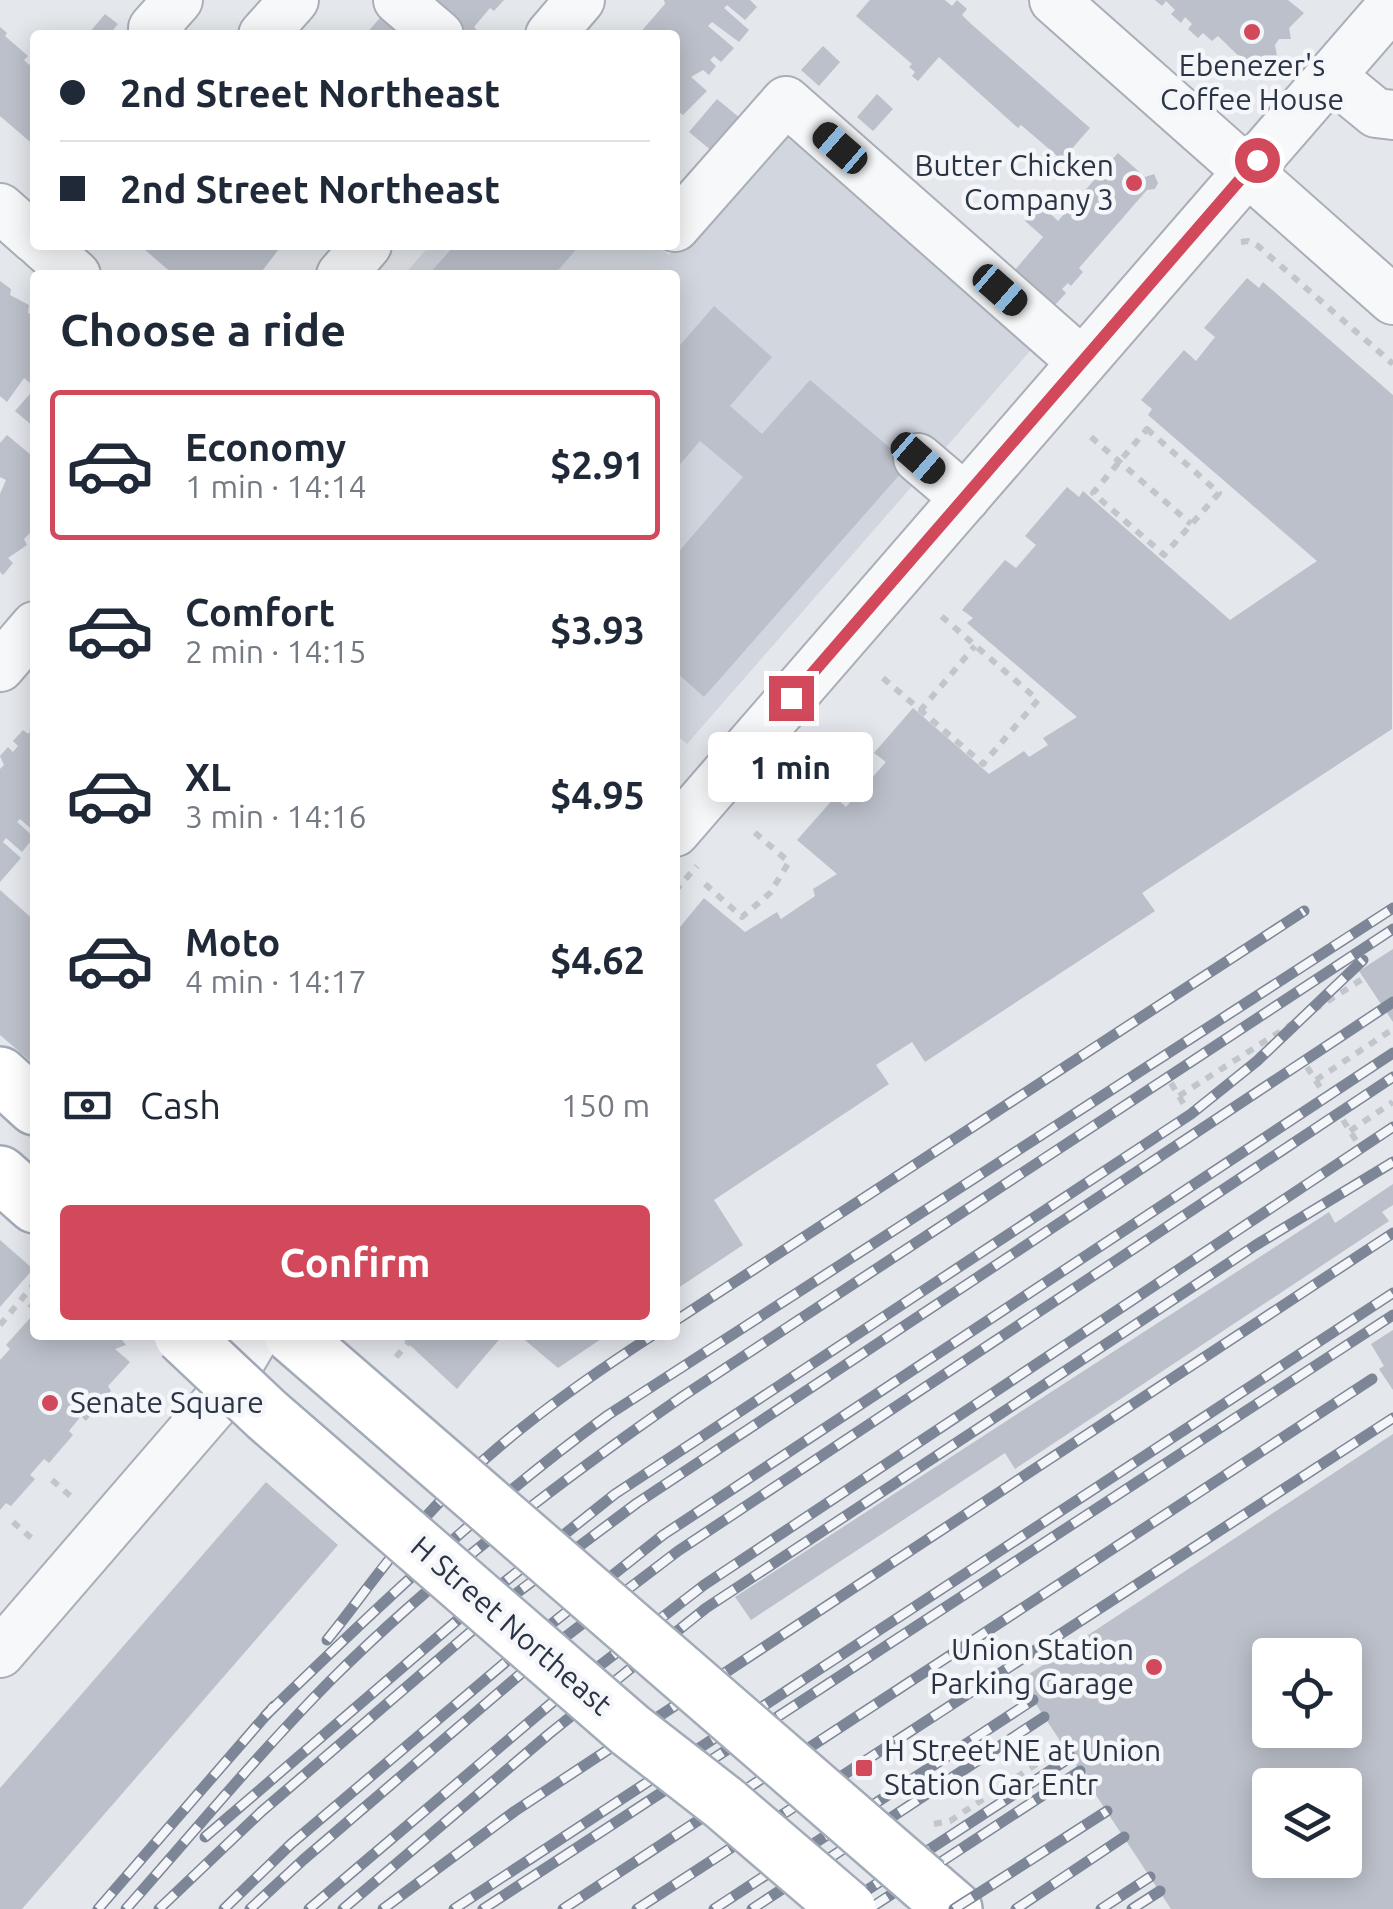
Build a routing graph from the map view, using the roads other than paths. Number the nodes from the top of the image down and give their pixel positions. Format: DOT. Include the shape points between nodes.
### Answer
graph roads {
  1 [pos="178,0"];
  2 [pos="294,0"];
  3 [pos="398,0"];
  4 [pos="580,0"];
  5 [pos="1054,0"];
  6 [pos="1393,4"];
  7 [pos="155,30"];
  8 [pos="268,30"];
  9 [pos="433,30"];
  10 [pos="554,30"];
  11 [pos="1331,76"];
  12 [pos="1393,115"];
  13 [pos="1248,170"];
  14 [pos="0,208"];
  15 [pos="680,222"];
  16 [pos="30,235"];
  17 [pos="48,250"];
  18 [pos="363,250"];
  19 [pos="70,270"];
  20 [pos="345,270"];
  21 [pos="1393,300"];
  22 [pos="1082,362"];
  23 [pos="918,458"];
  24 [pos="964,498"];
  25 [pos="30,632"];
  26 [pos="0,665"];
  27 [pos="686,825"];
  28 [pos="0,1075"];
  29 [pos="30,1102"];
  30 [pos="0,1174"];
  31 [pos="30,1200"];
  32 [pos="187,1340"];
  33 [pos="253,1340"];
  34 [pos="298,1340"];
  35 [pos="0,1653"];
  36 [pos="848,1909"];
  37 [pos="954,1909"];
  1 -- 7 [label="street"];
  2 -- 8 [label="street"];
  3 -- 9 [label="street"];
  4 -- 10 [label="street"];
  5 -- 13 [label="street"];
  6 -- 11 [label="street"];
  11 -- 12 [label="street" via="1376,113"];
  11 -- 13 [label="street"];
  13 -- 21 [label="street"];
  13 -- 22 [label="street"];
  14 -- 16 [label="street"];
  15 -- 22 [label="street" via="786,101"];
  17 -- 19 [label="street"];
  18 -- 20 [label="street"];
  22 -- 24 [label="street"];
  23 -- 24 [label="street"];
  24 -- 27 [label="street"];
  25 -- 26 [label="street"];
  28 -- 29 [label="main road"];
  30 -- 31 [label="main road"];
  32 -- 36 [label="main road, H Street Northeast, bridge" via="630,1730"];
  33 -- 35 [label="street" via="215,1404"];
  34 -- 37 [label="main road, bridge"];
}
